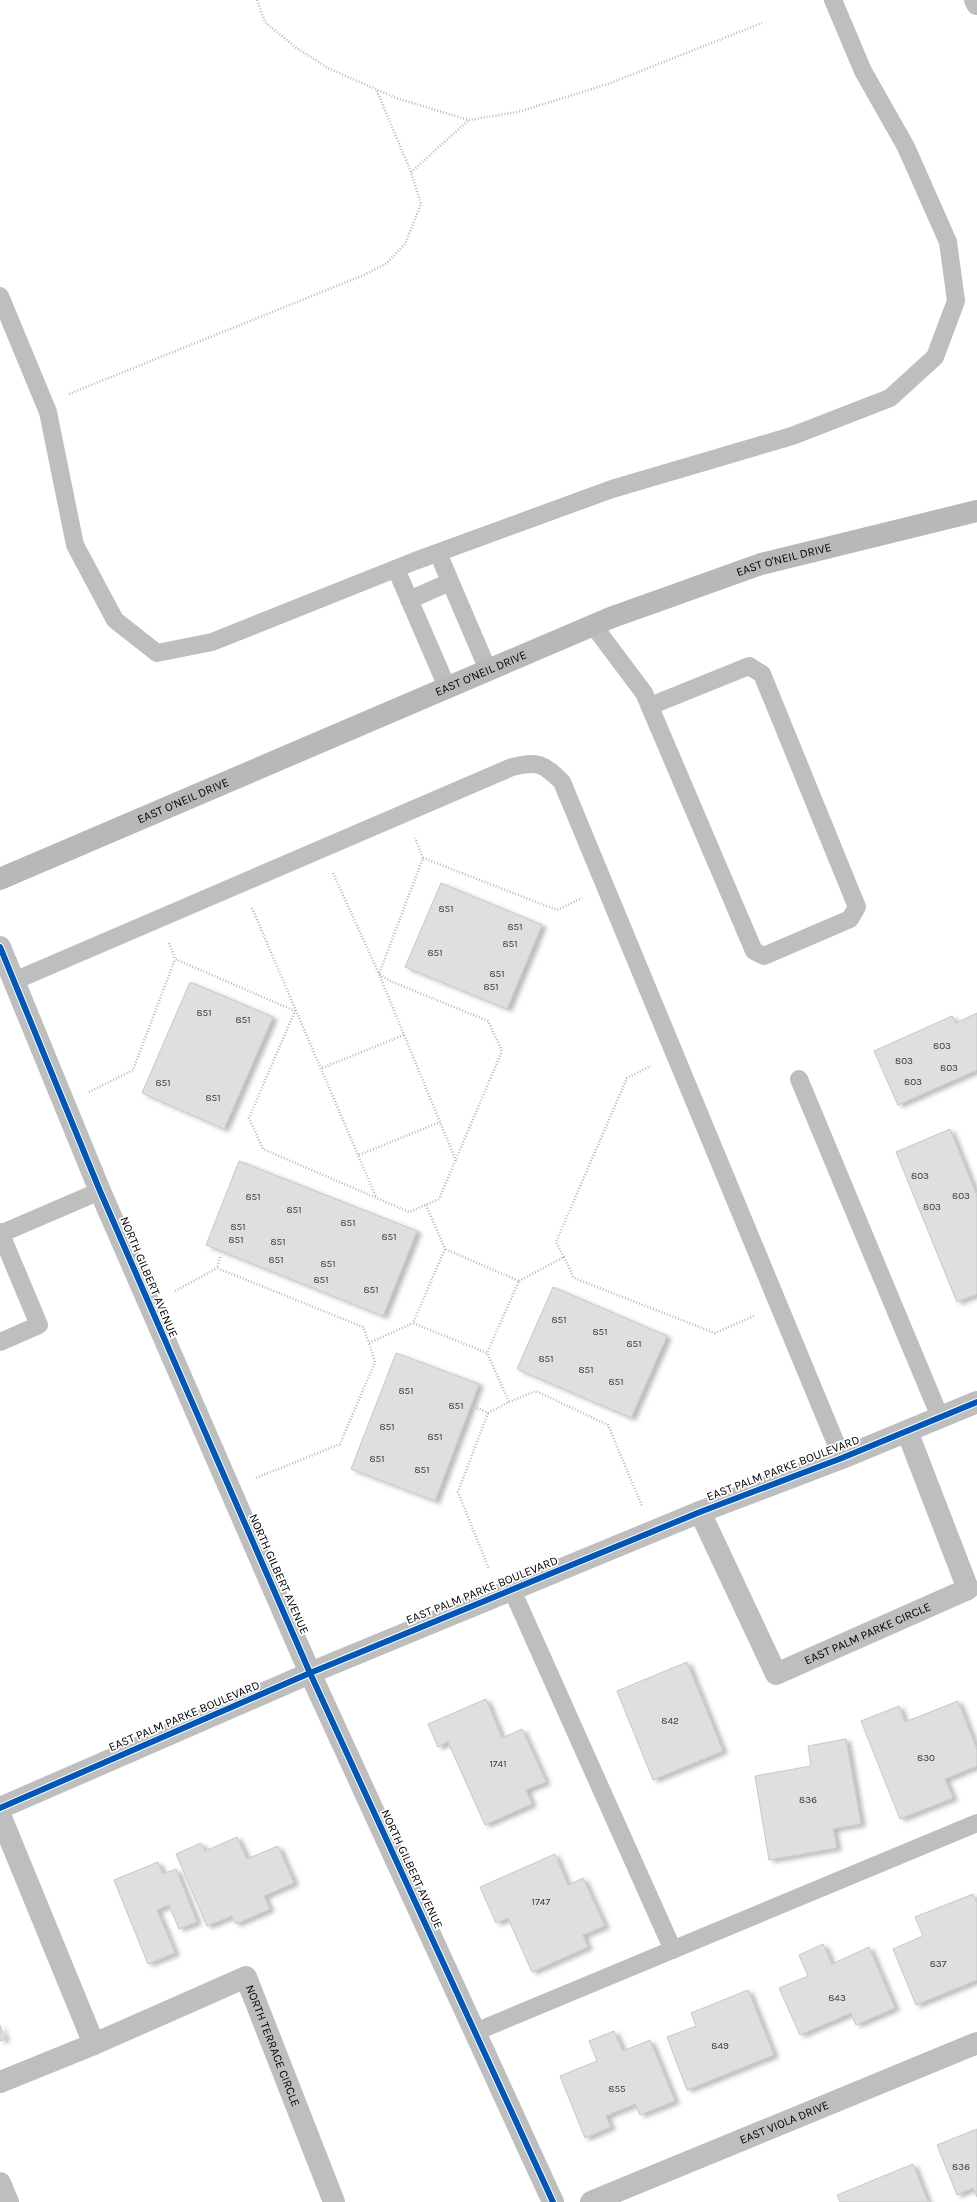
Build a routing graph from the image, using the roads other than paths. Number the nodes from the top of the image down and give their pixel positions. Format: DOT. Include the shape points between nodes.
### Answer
graph roads {
  1 [pos="833,0"];
  2 [pos="975,0"];
  3 [pos="977,4"];
  4 [pos="0,296"];
  5 [pos="977,511"];
  6 [pos="438,553"];
  7 [pos="396,569"];
  8 [pos="450,582"];
  9 [pos="409,600"];
  10 [pos="594,625"];
  11 [pos="488,670"];
  12 [pos="447,688"];
  13 [pos="650,706"];
  14 [pos="0,879"];
  15 [pos="0,947"];
  16 [pos="14,981"];
  17 [pos="799,1079"];
  18 [pos="100,1191"];
  19 [pos="0,1233"];
  20 [pos="0,1342"];
  21 [pos="977,1402"];
  22 [pos="940,1417"];
  23 [pos="907,1431"];
  24 [pos="842,1458"];
  25 [pos="700,1512"];
  26 [pos="506,1592"];
  27 [pos="310,1673"];
  28 [pos="0,1808"];
  29 [pos="0,1815"];
  30 [pos="977,1823"];
  31 [pos="673,1950"];
  32 [pos="475,2032"];
  33 [pos="977,2043"];
  34 [pos="94,2044"];
  35 [pos="0,2082"];
  36 [pos="0,2183"];
  37 [pos="8,2202"];
  38 [pos="334,2202"];
  39 [pos="553,2202"];
  40 [pos="591,2202"];
  1 -- 6 [label="lane" via="863,71 906,147 948,242 956,300 935,357 890,398 792,436 612,489"];
  2 -- 3 [label="street"];
  4 -- 7 [label="lane" via="48,412 75,545 115,620 157,653 212,642"];
  5 -- 10 [label="street, EAST O'NEIL DRIVE" via="761,564"];
  6 -- 7 [label="lane"];
  6 -- 8 [label="lane"];
  7 -- 9 [label="lane"];
  8 -- 9 [label="lane"];
  8 -- 11 [label="lane"];
  9 -- 12 [label="lane"];
  10 -- 11 [label="street, EAST O'NEIL DRIVE"];
  10 -- 13 [label="lane" via="644,693"];
  11 -- 12 [label="street, EAST O'NEIL DRIVE"];
  12 -- 14 [label="street, EAST O'NEIL DRIVE"];
  13 -- 13 [label="lane" via="754,951 764,956 850,919 857,907 762,674 749,666"];
  15 -- 16 [label="street, NORTH GILBERT AVENUE"];
  16 -- 18 [label="street, NORTH GILBERT AVENUE"];
  16 -- 24 [label="lane" via="512,767 533,762 548,767 562,782"];
  17 -- 22 [label="lane"];
  18 -- 19 [label="lane"];
  18 -- 27 [label="street, NORTH GILBERT AVENUE"];
  19 -- 20 [label="lane" via="39,1325"];
  21 -- 22 [label="street, EAST PALM PARKE BOULEVARD"];
  22 -- 23 [label="street, EAST PALM PARKE BOULEVARD"];
  23 -- 24 [label="street, EAST PALM PARKE BOULEVARD"];
  23 -- 25 [label="street, EAST PALM PARKE CIRCLE" via="968,1589 776,1674"];
  24 -- 25 [label="street, EAST PALM PARKE BOULEVARD"];
  25 -- 26 [label="street, EAST PALM PARKE BOULEVARD"];
  26 -- 27 [label="street, EAST PALM PARKE BOULEVARD"];
  26 -- 31 [label="lane"];
  27 -- 28 [label="street, EAST PALM PARKE BOULEVARD"];
  27 -- 32 [label="street, NORTH GILBERT AVENUE"];
  29 -- 34 [label="street"];
  30 -- 31 [label="lane"];
  31 -- 32 [label="lane"];
  32 -- 39 [label="street, NORTH GILBERT AVENUE"];
  33 -- 40 [label="street, EAST VIOLA DRIVE"];
  34 -- 35 [label="street, NORTH TERRACE CIRCLE"];
  34 -- 38 [label="street, NORTH TERRACE CIRCLE" via="246,1977"];
  36 -- 37 [label="street"];
}
